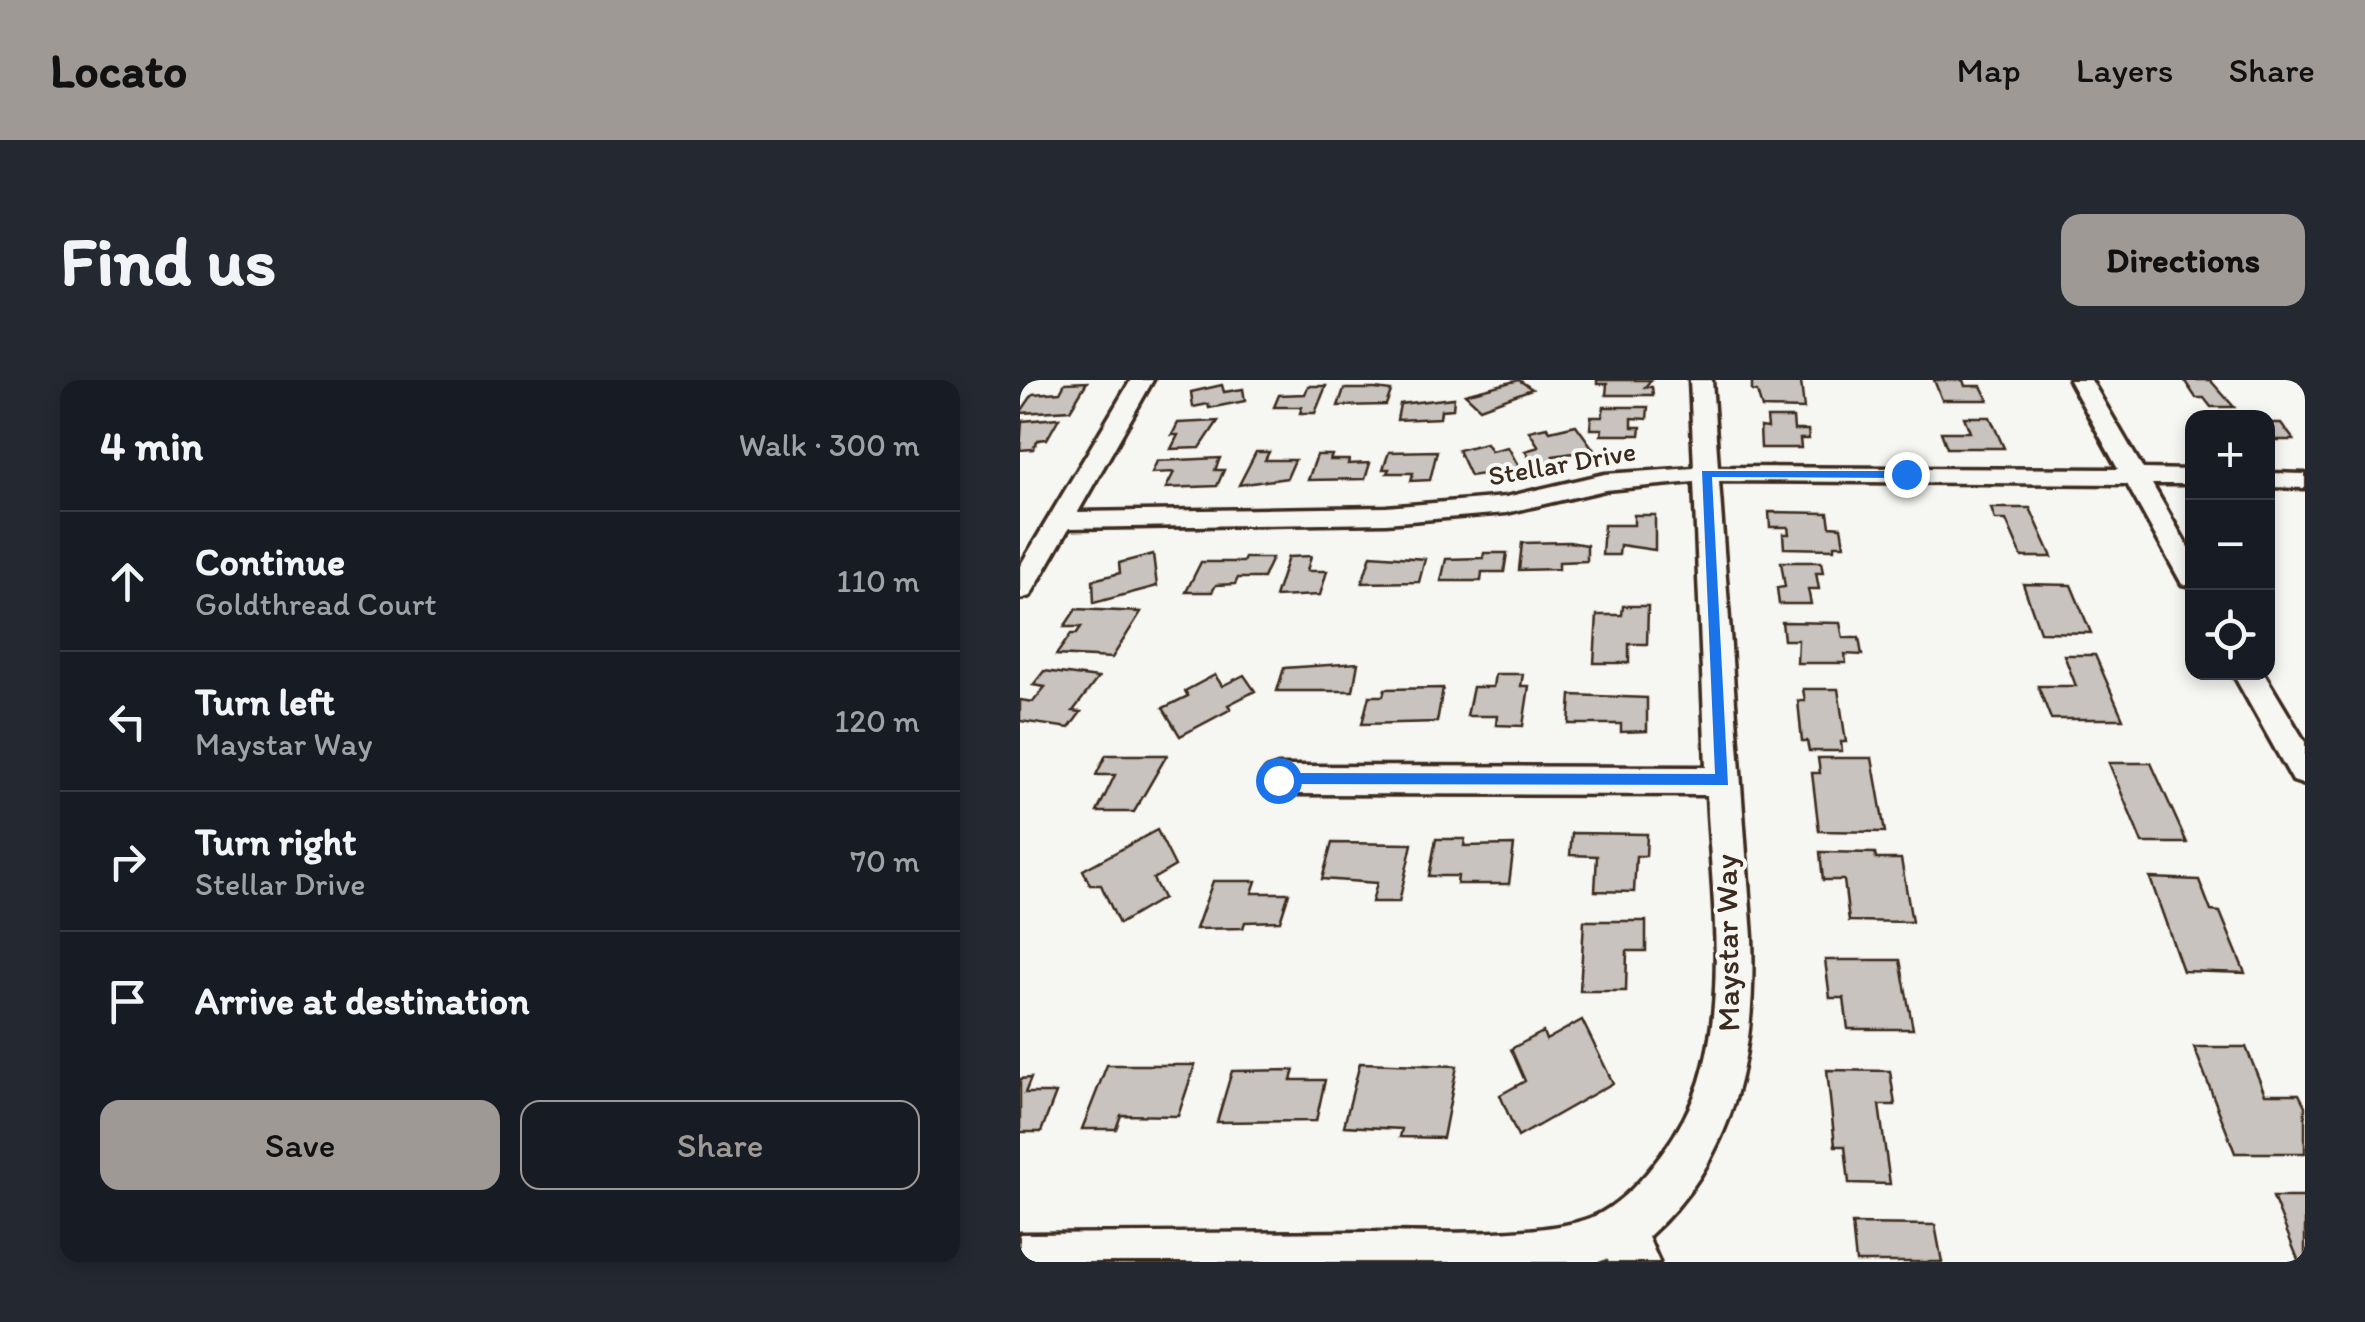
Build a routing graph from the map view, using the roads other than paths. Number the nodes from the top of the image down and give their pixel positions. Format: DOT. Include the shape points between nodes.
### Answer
graph roads {
  1 [pos="1142,380"];
  2 [pos="1701,380"];
  3 [pos="2080,380"];
  4 [pos="1706,474"];
  5 [pos="2134,475"];
  6 [pos="2185,477"];
  7 [pos="2275,480"];
  8 [pos="2305,481"];
  9 [pos="1062,520"];
  10 [pos="2185,565"];
  11 [pos="1020,589"];
  12 [pos="2252,680"];
  13 [pos="2305,772"];
  14 [pos="1278,780"];
  15 [pos="1723,781"];
  16 [pos="1626,1246"];
  17 [pos="1020,1258"];
  1 -- 9 [label="street"];
  2 -- 4 [label="street, Maystar Way"];
  3 -- 5 [label="street"];
  4 -- 5 [label="street, Stellar Drive"];
  4 -- 9 [label="street, Stellar Drive" via="1605,482 1506,505 1386,515"];
  4 -- 15 [label="street, Maystar Way"];
  5 -- 6 [label="street, Stellar Drive"];
  5 -- 10 [label="street"];
  7 -- 8 [label="street"];
  9 -- 11 [label="street"];
  12 -- 13 [label="street"];
  14 -- 15 [label="street"];
  15 -- 16 [label="street, Maystar Way" via="1732,994 1722,1081 1700,1135"];
  16 -- 17 [label="street, Maystar Way" via="1492,1256"];
}
